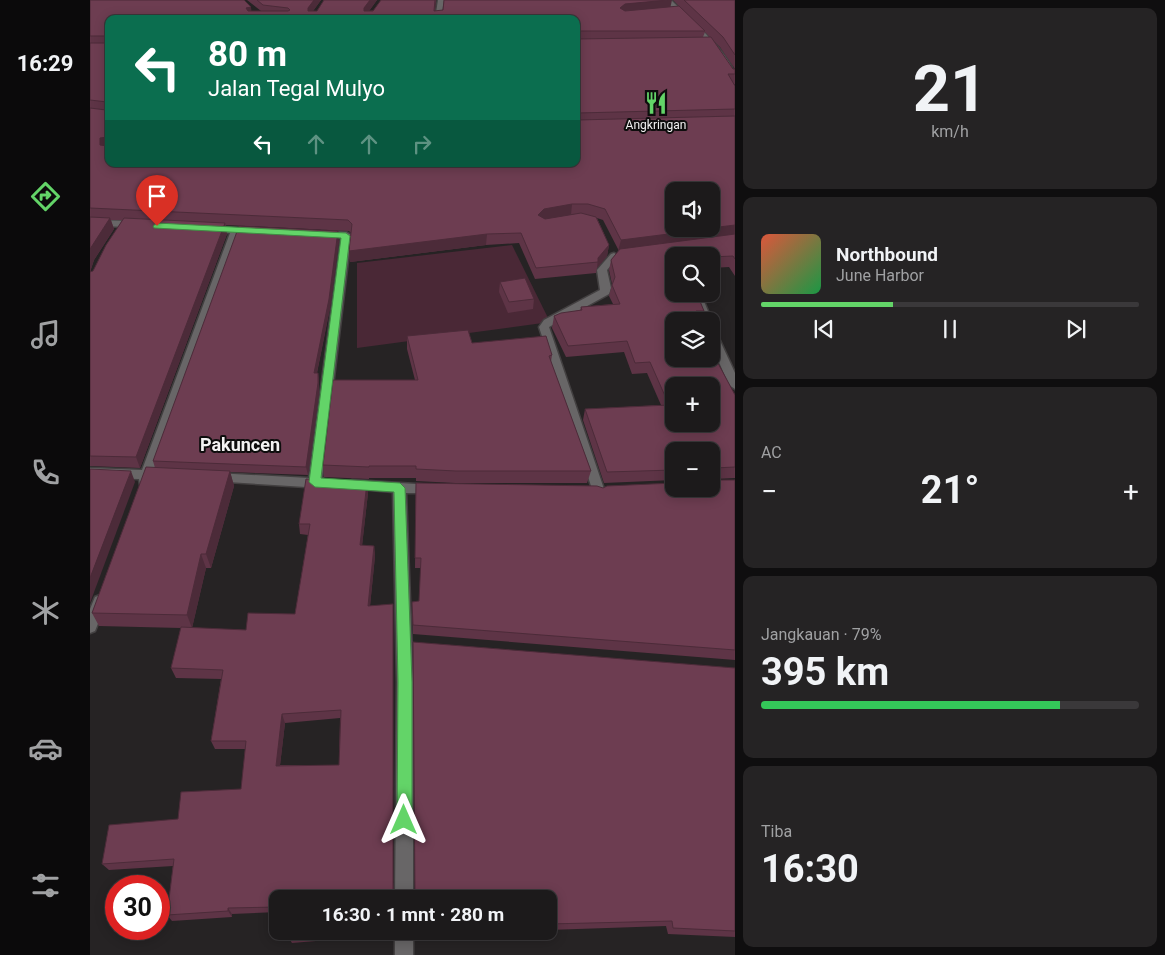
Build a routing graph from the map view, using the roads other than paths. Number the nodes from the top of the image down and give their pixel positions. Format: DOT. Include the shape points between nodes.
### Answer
graph roads {
  1 [pos="441,0"];
  2 [pos="667,0"];
  3 [pos="439,15"];
  4 [pos="701,43"];
  5 [pos="711,43"];
  6 [pos="735,76"];
  7 [pos="90,223"];
  8 [pos="143,225"];
  9 [pos="197,229"];
  10 [pos="235,231"];
  11 [pos="263,232"];
  12 [pos="309,234"];
  13 [pos="608,243"];
  14 [pos="720,352"];
  15 [pos="735,385"];
  16 [pos="90,473"];
  17 [pos="147,475"];
  18 [pos="176,476"];
  19 [pos="206,477"];
  20 [pos="315,482"];
  21 [pos="400,488"];
  22 [pos="442,490"];
  23 [pos="140,492"];
  24 [pos="583,492"];
  25 [pos="105,586"];
  26 [pos="90,627"];
  27 [pos="404,890"];
  28 [pos="404,940"];
  29 [pos="404,955"];
  1 -- 3 [label="street"];
  2 -- 5 [label="street"];
  4 -- 5 [label="street"];
  5 -- 6 [label="street"];
  7 -- 8 [label="street" via="122,228"];
  9 -- 10 [label="street"];
  10 -- 11 [label="street"];
  10 -- 17 [label="street"];
  12 -- 20 [label="street" via="346,236"];
  13 -- 24 [label="street" via="618,256 602,270 605,292 544,327 603,492"];
  14 -- 15 [label="street"];
  16 -- 17 [label="street"];
  17 -- 18 [label="street"];
  17 -- 23 [label="street"];
  19 -- 20 [label="street"];
  20 -- 21 [label="street"];
  21 -- 22 [label="street"];
  21 -- 27 [label="street" via="409,643"];
  25 -- 26 [label="street"];
  28 -- 29 [label="street"];
}
